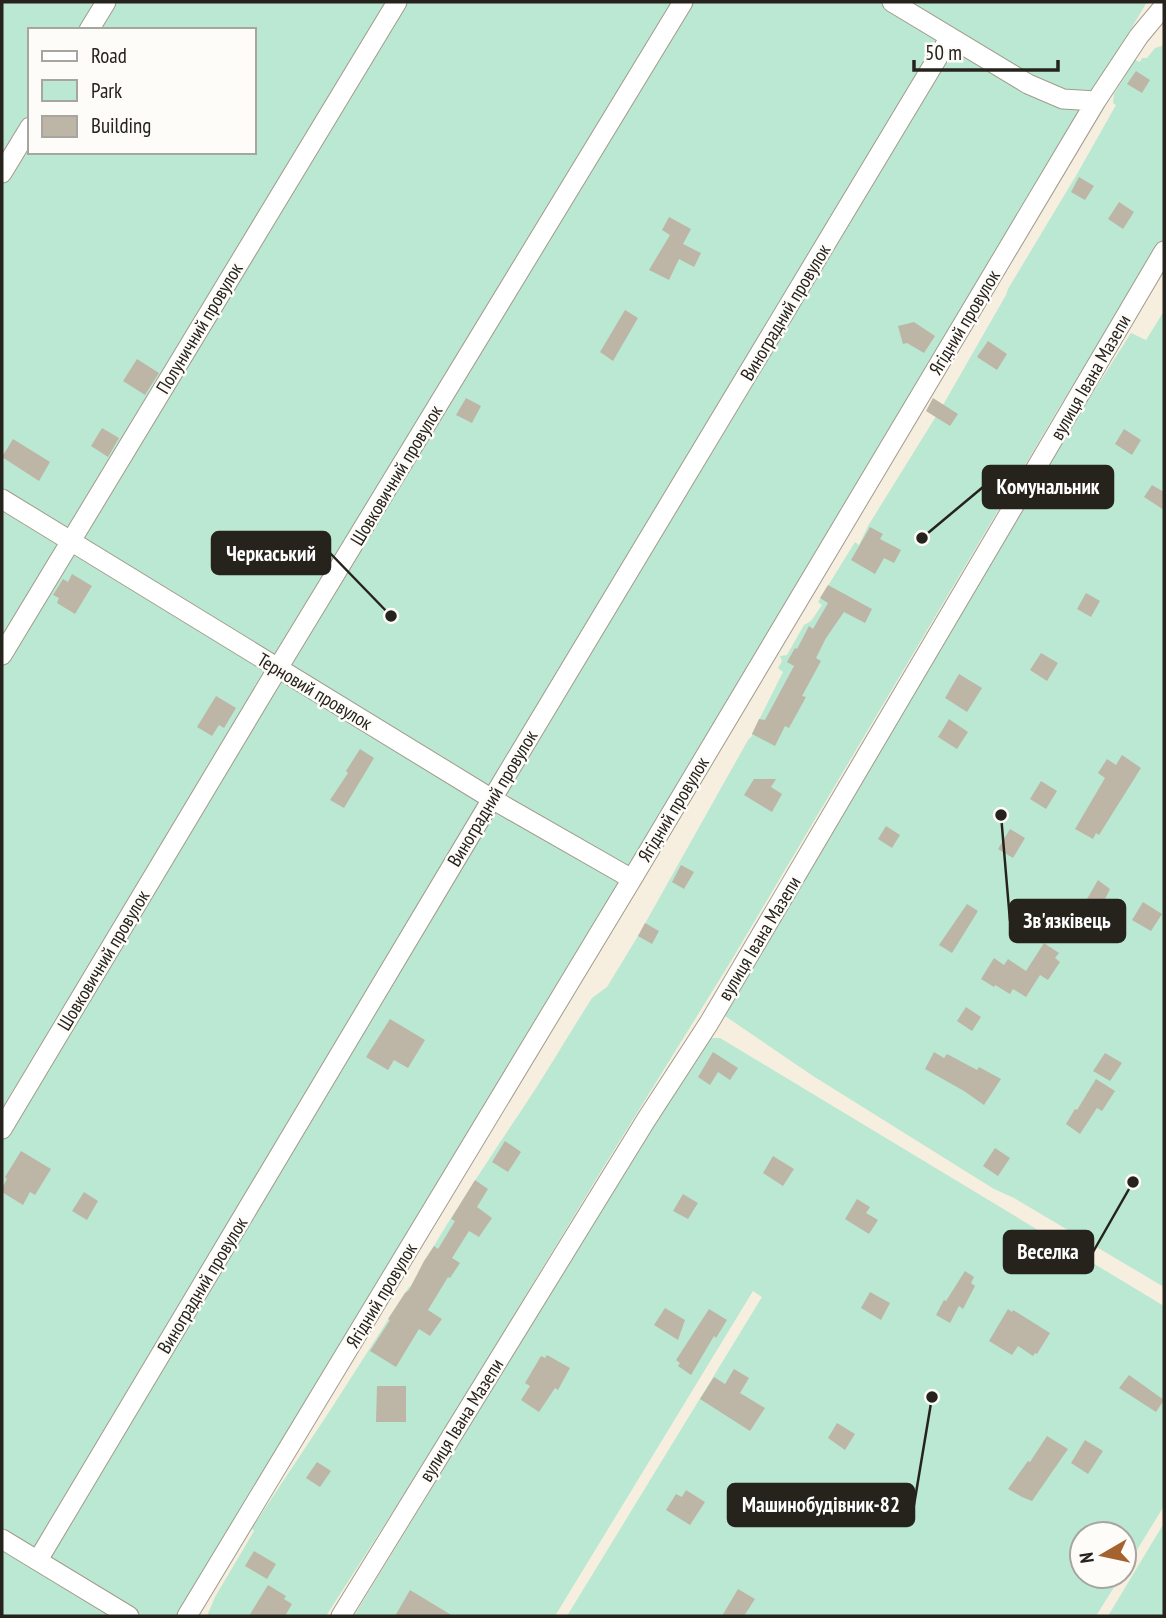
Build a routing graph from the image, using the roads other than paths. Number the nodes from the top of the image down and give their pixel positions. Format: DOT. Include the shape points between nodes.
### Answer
graph roads {
  1 [pos="106,2"];
  2 [pos="397,2"];
  3 [pos="683,2"];
  4 [pos="892,2"];
  5 [pos="1164,6"];
  6 [pos="90,28"];
  7 [pos="950,37"];
  8 [pos="1096,101"];
  9 [pos="28,130"];
  10 [pos="2,173"];
  11 [pos="1164,251"];
  12 [pos="2,499"];
  13 [pos="69,541"];
  14 [pos="2,655"];
  15 [pos="278,668"];
  16 [pos="492,799"];
  17 [pos="632,879"];
  18 [pos="2,1129"];
  19 [pos="2,1539"];
  20 [pos="38,1560"];
  21 [pos="129,1616"];
  22 [pos="187,1616"];
  23 [pos="341,1616"];
  1 -- 6 [label="street"];
  2 -- 13 [label="street, Полуничний провулок"];
  3 -- 15 [label="street, Шовковичний провулок"];
  4 -- 7 [label="street"];
  5 -- 8 [label="street, Ягідний провулок"];
  7 -- 8 [label="street" via="1028,84 1063,99"];
  7 -- 16 [label="street, Виноградний провулок"];
  8 -- 17 [label="street, Ягідний провулок"];
  9 -- 10 [label="street"];
  11 -- 23 [label="street, вулиця Івана Мазепи" via="709,1023"];
  12 -- 13 [label="street, Терновий провулок"];
  13 -- 14 [label="street, Полуничний провулок"];
  13 -- 15 [label="street, Терновий провулок"];
  15 -- 16 [label="street, Терновий провулок"];
  15 -- 18 [label="street, Шовковичний провулок"];
  16 -- 17 [label="street, Терновий провулок"];
  16 -- 20 [label="street, Виноградний провулок"];
  17 -- 22 [label="street, Ягідний провулок"];
  19 -- 20 [label="street"];
  20 -- 21 [label="street"];
}
